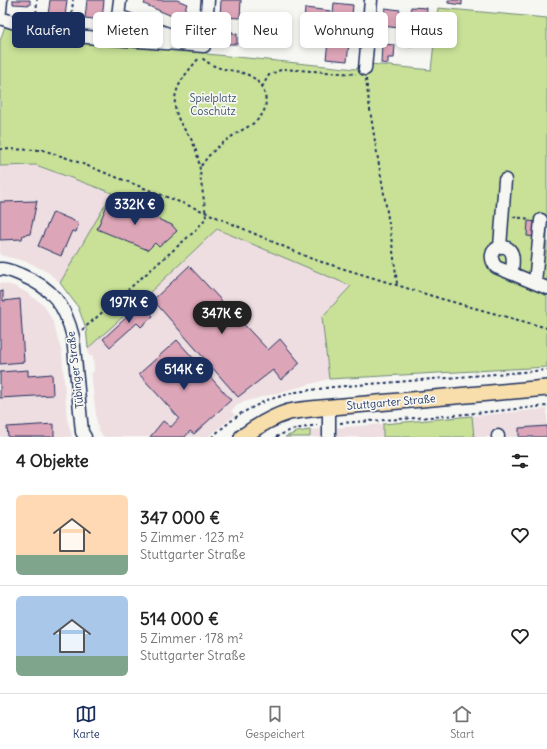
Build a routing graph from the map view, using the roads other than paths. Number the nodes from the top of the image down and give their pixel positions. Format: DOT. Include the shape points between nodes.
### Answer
graph roads {
  1 [pos="1,0"];
  2 [pos="120,0"];
  3 [pos="208,0"];
  4 [pos="371,0"];
  5 [pos="0,11"];
  6 [pos="118,12"];
  7 [pos="0,18"];
  8 [pos="163,34"];
  9 [pos="93,37"];
  10 [pos="163,44"];
  11 [pos="200,49"];
  12 [pos="365,69"];
  13 [pos="505,180"];
  14 [pos="541,220"];
  15 [pos="500,247"];
  16 [pos="0,269"];
  17 [pos="512,274"];
  18 [pos="535,283"];
  19 [pos="547,288"];
  20 [pos="547,388"];
  21 [pos="329,407"];
  22 [pos="85,437"];
  23 [pos="242,437"];
  24 [pos="329,437"];
  1 -- 5 [label="street"];
  2 -- 6 [label="street"];
  3 -- 11 [label="street"];
  4 -- 12 [label="street"];
  7 -- 9 [label="street" via="61,35"];
  8 -- 11 [label="street"];
  10 -- 11 [label="street"];
  13 -- 15 [label="street"];
  14 -- 18 [label="street"];
  15 -- 17 [label="street" via="512,252"];
  15 -- 17 [label="street" via="494,250 492,262 496,267"];
  16 -- 22 [label="street, Tübinger Straße" via="35,281 50,292 63,308 73,337 82,432"];
  17 -- 18 [label="street"];
  18 -- 19 [label="street"];
  20 -- 21 [label="main road, Stuttgarter Straße"];
  21 -- 23 [label="main road, Stuttgarter Straße" via="289,412 254,428"];
  21 -- 24 [label="street"];
}
